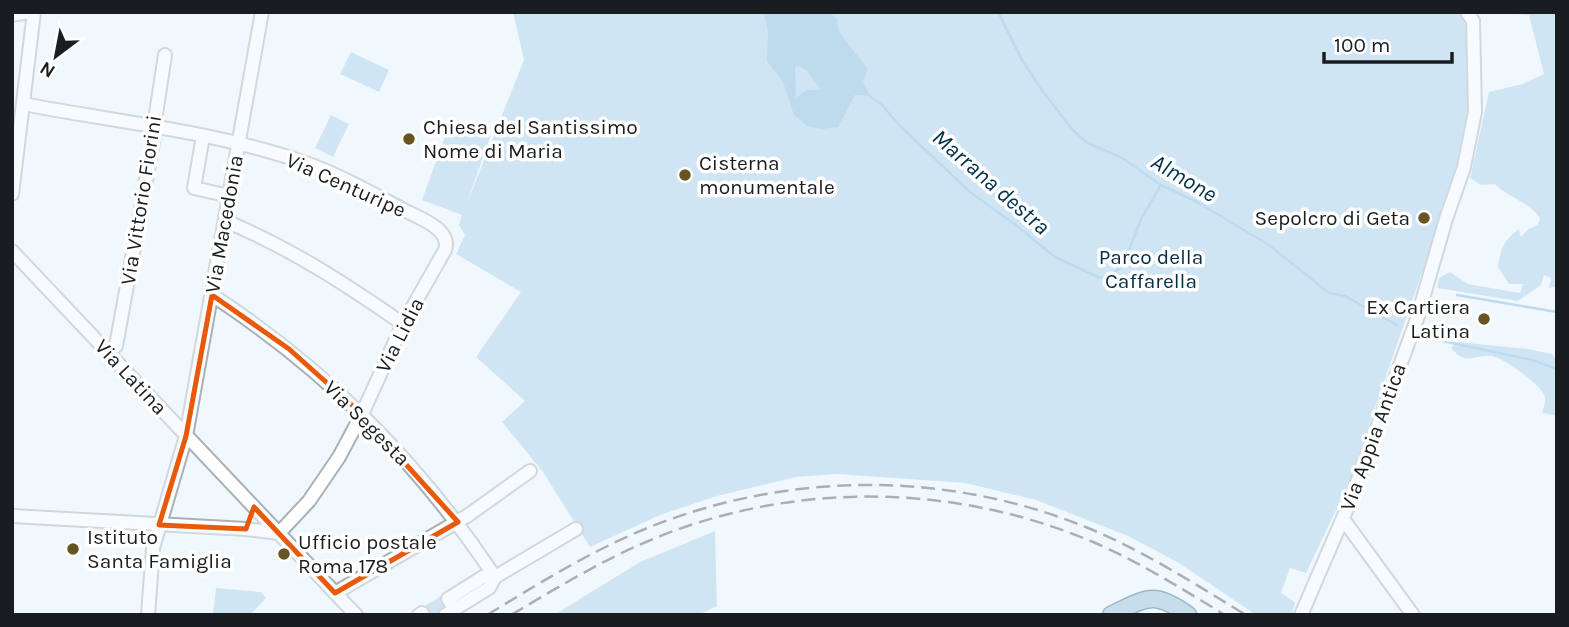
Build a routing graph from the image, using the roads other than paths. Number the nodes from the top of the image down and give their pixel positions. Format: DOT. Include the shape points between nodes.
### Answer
graph roads {
  1 [pos="28,12"];
  2 [pos="34,12"];
  3 [pos="262,12"];
  4 [pos="12,15"];
  5 [pos="1472,15"];
  6 [pos="165,55"];
  7 [pos="23,104"];
  8 [pos="156,126"];
  9 [pos="203,136"];
  10 [pos="238,143"];
  11 [pos="12,194"];
  12 [pos="229,196"];
  13 [pos="225,221"];
  14 [pos="447,239"];
  15 [pos="12,251"];
  16 [pos="212,295"];
  17 [pos="403,324"];
  18 [pos="116,346"];
  19 [pos="362,414"];
  20 [pos="186,436"];
  21 [pos="530,471"];
  22 [pos="250,503"];
  23 [pos="12,516"];
  24 [pos="1343,519"];
  25 [pos="458,522"];
  26 [pos="159,524"];
  27 [pos="576,528"];
  28 [pos="246,529"];
  29 [pos="279,533"];
  30 [pos="495,577"];
  31 [pos="335,593"];
  32 [pos="450,612"];
  33 [pos="148,615"];
  34 [pos="356,615"];
  35 [pos="1111,615"];
  36 [pos="1188,615"];
  37 [pos="1301,615"];
  38 [pos="1412,615"];
  1 -- 4 [label="street"];
  2 -- 7 [label="street"];
  3 -- 10 [label="street, Via Macedonia"];
  5 -- 24 [label="street, Via Appia Antica" via="1475,112 1464,167 1417,319"];
  6 -- 8 [label="street, Via Vittorio Fiorini"];
  7 -- 8 [label="street, Via Centuripe"];
  7 -- 11 [label="street"];
  8 -- 9 [label="street, Via Centuripe"];
  8 -- 18 [label="street, Via Vittorio Fiorini"];
  9 -- 10 [label="street, Via Centuripe"];
  9 -- 12 [label="street" via="194,188"];
  10 -- 12 [label="street, Via Macedonia"];
  10 -- 14 [label="street, Via Centuripe" via="333,174 418,218"];
  12 -- 13 [label="street, Via Macedonia"];
  13 -- 16 [label="street, Via Macedonia"];
  13 -- 17 [label="street" via="308,262"];
  14 -- 17 [label="street, Via Lidia"];
  15 -- 20 [label="street, Via Latina"];
  16 -- 19 [label="street, Via Segesta" via="289,349"];
  16 -- 20 [label="street, Via Macedonia"];
  17 -- 19 [label="street, Via Lidia"];
  19 -- 25 [label="street, Via Segesta"];
  19 -- 29 [label="street, Via Lidia" via="326,477"];
  20 -- 22 [label="street, Via Latina"];
  20 -- 26 [label="street, Via Macedonia"];
  21 -- 25 [label="street"];
  22 -- 28 [label="street"];
  22 -- 29 [label="street, Via Latina"];
  23 -- 26 [label="street"];
  24 -- 37 [label="street, Via Appia Antica"];
  24 -- 38 [label="street"];
  25 -- 30 [label="street, Via Segesta"];
  25 -- 31 [label="street"];
  26 -- 28 [label="street"];
  26 -- 33 [label="street, Via Macedonia"];
  27 -- 30 [label="street"];
  28 -- 29 [label="street"];
  29 -- 31 [label="street"];
  30 -- 32 [label="street" via="483,577 448,599"];
  31 -- 34 [label="street"];
  35 -- 36 [label="main road" via="1158,598"];
}
